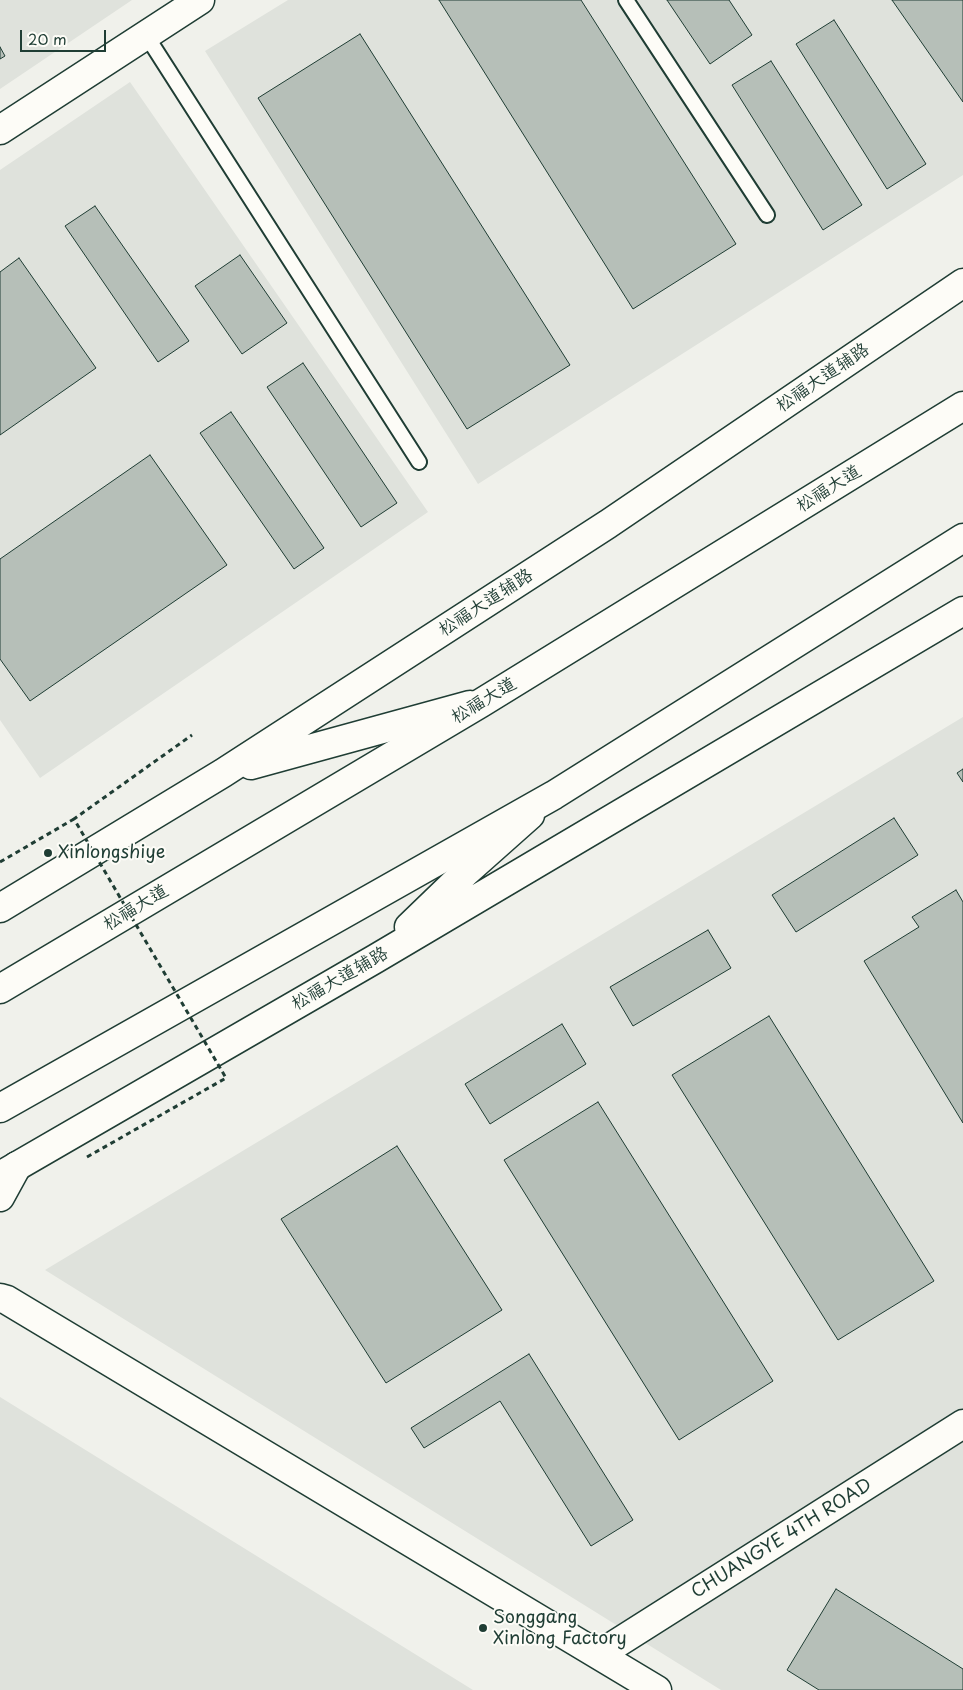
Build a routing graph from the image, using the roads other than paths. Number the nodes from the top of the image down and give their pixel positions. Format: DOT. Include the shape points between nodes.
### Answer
graph roads {
  1 [pos="200,0"];
  2 [pos="626,0"];
  3 [pos="146,35"];
  4 [pos="0,130"];
  5 [pos="767,215"];
  6 [pos="963,283"];
  7 [pos="963,406"];
  8 [pos="419,462"];
  9 [pos="963,538"];
  10 [pos="963,611"];
  11 [pos="481,703"];
  12 [pos="223,773"];
  13 [pos="554,795"];
  14 [pos="0,908"];
  15 [pos="375,959"];
  16 [pos="0,988"];
  17 [pos="0,1108"];
  18 [pos="9,1171"];
  19 [pos="0,1198"];
  20 [pos="2,1293"];
  21 [pos="963,1424"];
  22 [pos="600,1654"];
  23 [pos="657,1690"];
  1 -- 3 [label="main road"];
  2 -- 5 [label="lane"];
  3 -- 4 [label="main road"];
  3 -- 8 [label="lane"];
  6 -- 12 [label="main road, 松福大道辅路" via="608,524"];
  7 -- 11 [label="main road, 松福大道"];
  9 -- 13 [label="main road"];
  10 -- 15 [label="main road, 松福大道辅路"];
  11 -- 12 [label="main road"];
  11 -- 16 [label="main road, 松福大道"];
  12 -- 14 [label="main road, 松福大道辅路"];
  13 -- 15 [label="main road" via="467,871"];
  13 -- 17 [label="main road"];
  15 -- 18 [label="main road, 松福大道辅路"];
  18 -- 19 [label="main road"];
  20 -- 22 [label="main road"];
  21 -- 22 [label="main road, CHUANGYE 4TH ROAD"];
  22 -- 23 [label="main road"];
}
